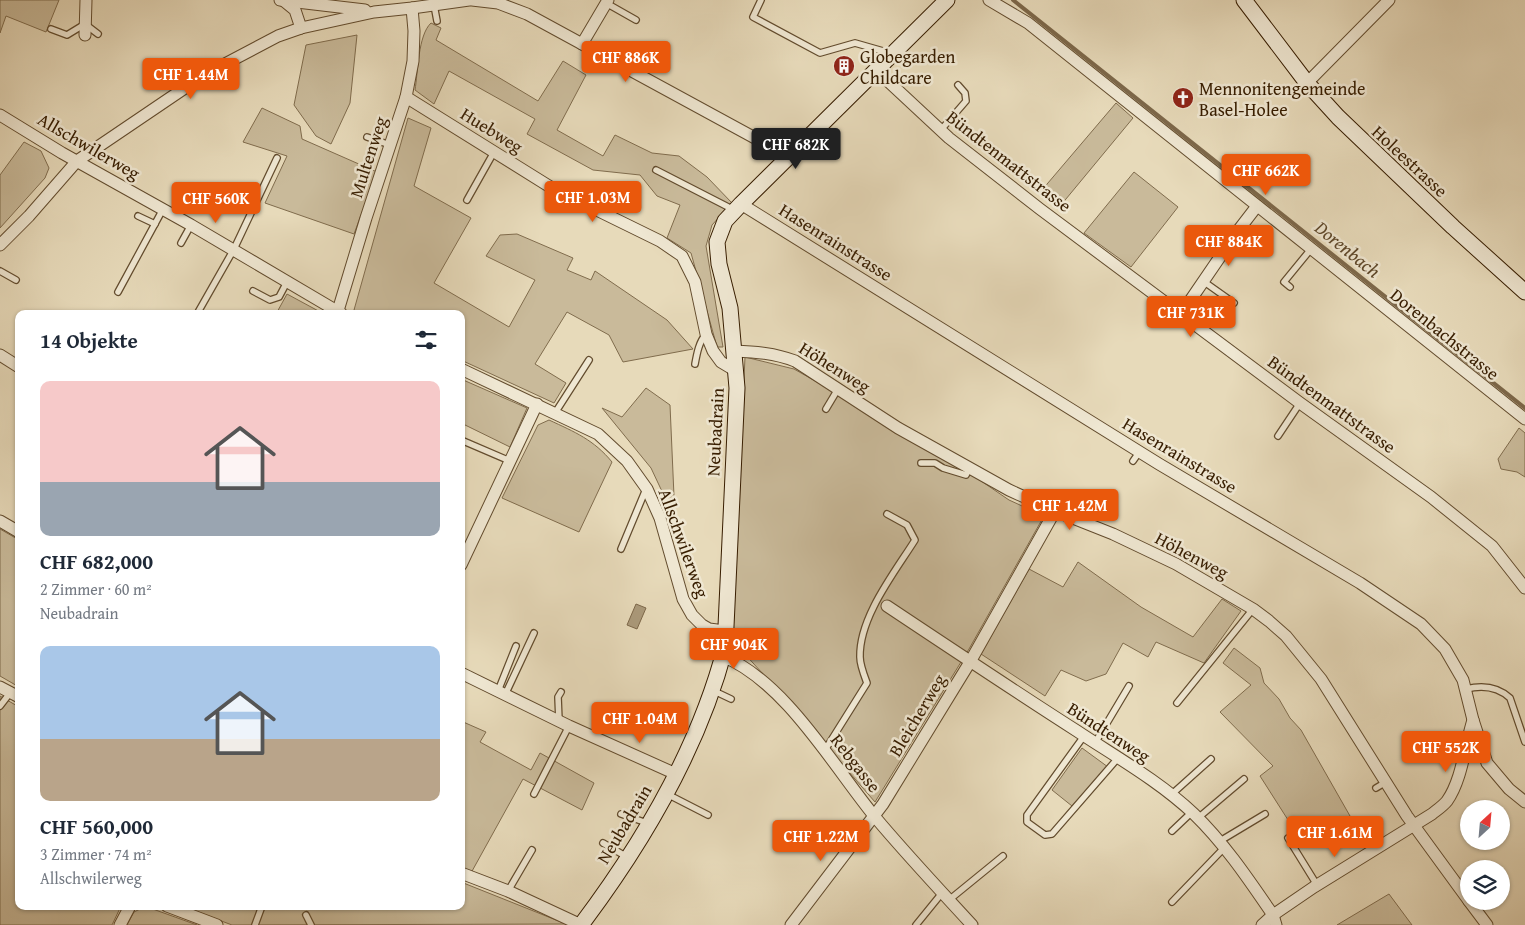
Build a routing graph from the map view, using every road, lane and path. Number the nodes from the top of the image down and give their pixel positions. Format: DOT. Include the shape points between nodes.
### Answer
graph roads {
  1 [pos="86,0"];
  2 [pos="281,0"];
  3 [pos="471,0"];
  4 [pos="761,0"];
  5 [pos="947,0"];
  6 [pos="989,0"];
  7 [pos="1244,0"];
  8 [pos="1388,0"];
  9 [pos="607,2"];
  10 [pos="335,3"];
  11 [pos="434,5"];
  12 [pos="412,8"];
  13 [pos="374,12"];
  14 [pos="636,20"];
  15 [pos="437,21"];
  16 [pos="301,28"];
  17 [pos="51,29"];
  18 [pos="85,30"];
  19 [pos="98,34"];
  20 [pos="582,44"];
  21 [pos="892,54"];
  22 [pos="876,70"];
  23 [pos="1307,83"];
  24 [pos="958,85"];
  25 [pos="406,97"];
  26 [pos="0,115"];
  27 [pos="940,130"];
  28 [pos="367,137"];
  29 [pos="390,145"];
  30 [pos="494,152"];
  31 [pos="277,158"];
  32 [pos="784,160"];
  33 [pos="77,161"];
  34 [pos="656,170"];
  35 [pos="467,200"];
  36 [pos="1257,206"];
  37 [pos="738,207"];
  38 [pos="164,209"];
  39 [pos="138,216"];
  40 [pos="155,224"];
  41 [pos="192,224"];
  42 [pos="181,243"];
  43 [pos="0,245"];
  44 [pos="234,249"];
  45 [pos="1311,249"];
  46 [pos="0,271"];
  47 [pos="16,280"];
  48 [pos="1203,281"];
  49 [pos="286,282"];
  50 [pos="1290,287"];
  51 [pos="253,291"];
  52 [pos="118,292"];
  53 [pos="1525,292"];
  54 [pos="1234,303"];
  55 [pos="199,310"];
  56 [pos="334,310"];
  57 [pos="340,310"];
  58 [pos="1181,314"];
  59 [pos="706,334"];
  60 [pos="734,351"];
  61 [pos="0,355"];
  62 [pos="589,360"];
  63 [pos="15,364"];
  64 [pos="695,364"];
  65 [pos="465,371"];
  66 [pos="736,371"];
  67 [pos="838,389"];
  68 [pos="1300,403"];
  69 [pos="538,404"];
  70 [pos="826,409"];
  71 [pos="555,413"];
  72 [pos="1525,419"];
  73 [pos="1278,436"];
  74 [pos="465,442"];
  75 [pos="510,462"];
  76 [pos="921,463"];
  77 [pos="970,467"];
  78 [pos="646,488"];
  79 [pos="1054,511"];
  80 [pos="887,514"];
  81 [pos="0,521"];
  82 [pos="15,530"];
  83 [pos="621,549"];
  84 [pos="465,557"];
  85 [pos="1525,588"];
  86 [pos="887,606"];
  87 [pos="1253,609"];
  88 [pos="725,631"];
  89 [pos="534,633"];
  90 [pos="516,646"];
  91 [pos="722,656"];
  92 [pos="970,662"];
  93 [pos="465,675"];
  94 [pos="1129,686"];
  95 [pos="1466,689"];
  96 [pos="712,690"];
  97 [pos="561,692"];
  98 [pos="10,693"];
  99 [pos="502,693"];
  100 [pos="731,699"];
  101 [pos="1176,703"];
  102 [pos="0,706"];
  103 [pos="1473,720"];
  104 [pos="564,724"];
  105 [pos="1084,736"];
  106 [pos="1525,742"];
  107 [pos="1095,743"];
  108 [pos="825,751"];
  109 [pos="1118,758"];
  110 [pos="1211,759"];
  111 [pos="676,774"];
  112 [pos="1244,779"];
  113 [pos="1386,782"];
  114 [pos="1376,788"];
  115 [pos="666,793"];
  116 [pos="534,794"];
  117 [pos="1171,795"];
  118 [pos="1525,802"];
  119 [pos="620,814"];
  120 [pos="1265,814"];
  121 [pos="708,815"];
  122 [pos="1195,815"];
  123 [pos="874,816"];
  124 [pos="648,823"];
  125 [pos="1413,825"];
  126 [pos="1172,831"];
  127 [pos="1288,838"];
  128 [pos="603,843"];
  129 [pos="1222,844"];
  130 [pos="532,850"];
  131 [pos="1003,856"];
  132 [pos="627,857"];
  133 [pos="465,875"];
  134 [pos="1318,885"];
  135 [pos="1460,889"];
  136 [pos="508,891"];
  137 [pos="946,897"];
  138 [pos="1172,902"];
  139 [pos="128,910"];
  140 [pos="178,910"];
  141 [pos="261,910"];
  142 [pos="1475,910"];
  143 [pos="306,915"];
  144 [pos="1274,920"];
  145 [pos="120,925"];
  146 [pos="217,925"];
  147 [pos="255,925"];
  148 [pos="311,925"];
  149 [pos="581,925"];
  150 [pos="791,925"];
  151 [pos="916,925"];
  152 [pos="972,925"];
  153 [pos="1262,925"];
  154 [pos="1486,925"];
  1 -- 18 [label="street"];
  2 -- 10 [label="street"];
  2 -- 16 [label="street" via="295,10"];
  3 -- 11 [label="street"];
  3 -- 20 [label="street" via="516,7"];
  4 -- 21 [label="lane" via="753,17 820,53 855,43"];
  5 -- 21 [label="street, Neubadrain"];
  6 -- 36 [label="street, Dorenbachstrasse" via="1028,24"];
  7 -- 23 [label="street, Holeestrasse"];
  8 -- 23 [label="street"];
  9 -- 14 [label="lane"];
  9 -- 20 [label="street"];
  10 -- 13 [label="street"];
  11 -- 12 [label="street"];
  11 -- 15 [label="lane"];
  12 -- 13 [label="street"];
  12 -- 25 [label="street, Multenweg" via="413,61"];
  13 -- 16 [label="street"];
  16 -- 33 [label="street" via="278,36 204,75"];
  17 -- 18 [label="lane" via="67,35"];
  18 -- 19 [label="lane"];
  20 -- 32 [label="street" via="766,144"];
  21 -- 22 [label="street, Neubadrain"];
  22 -- 27 [label="street, Bündtenmattstrasse"];
  22 -- 32 [label="street, Neubadrain"];
  23 -- 53 [label="street, Holeestrasse" via="1388,166"];
  24 -- 27 [label="lane" via="965,93 966,101"];
  25 -- 29 [label="street, Multenweg"];
  25 -- 30 [label="street, Huebweg"];
  26 -- 33 [label="street, Allschwilerweg"];
  27 -- 58 [label="street, Bündtenmattstrasse"];
  28 -- 29 [label="lane"];
  29 -- 57 [label="street, Multenweg" via="353,250"];
  30 -- 35 [label="lane"];
  30 -- 59 [label="street, Huebweg" via="552,188 660,241 682,256 695,282"];
  31 -- 44 [label="lane"];
  32 -- 37 [label="street, Neubadrain"];
  33 -- 38 [label="street, Allschwilerweg"];
  33 -- 43 [label="street"];
  34 -- 37 [label="lane"];
  36 -- 45 [label="street, Dorenbachstrasse"];
  36 -- 48 [label="street"];
  37 -- 60 [label="street, Neubadrain" via="725,221 717,242 730,308"];
  37 -- 95 [label="street, Hasenrainstrasse" via="1136,456 1353,578 1421,624 1445,648"];
  38 -- 40 [label="lane"];
  38 -- 41 [label="street, Allschwilerweg"];
  39 -- 40 [label="lane"];
  40 -- 52 [label="lane"];
  41 -- 42 [label="lane"];
  41 -- 44 [label="street, Allschwilerweg"];
  44 -- 49 [label="street, Allschwilerweg"];
  44 -- 55 [label="lane"];
  45 -- 50 [label="lane" via="1284,282"];
  45 -- 72 [label="street, Dorenbachstrasse"];
  46 -- 47 [label="lane"];
  48 -- 54 [label="lane"];
  48 -- 58 [label="street"];
  49 -- 51 [label="lane" via="279,297 270,300"];
  49 -- 56 [label="street, Allschwilerweg"];
  58 -- 68 [label="street, Bündtenmattstrasse"];
  59 -- 64 [label="lane"];
  59 -- 66 [label="street, Huebweg" via="721,362"];
  60 -- 66 [label="street, Neubadrain"];
  60 -- 67 [label="street, Höhenweg" via="765,352 795,360"];
  61 -- 63 [label="street"];
  62 -- 71 [label="lane"];
  65 -- 69 [label="street, Allschwilerweg"];
  66 -- 88 [label="street, Neubadrain"];
  67 -- 70 [label="lane"];
  67 -- 77 [label="street, Höhenweg" via="900,429"];
  68 -- 73 [label="lane"];
  68 -- 85 [label="street, Bündtenmattstrasse" via="1431,497 1492,546"];
  69 -- 71 [label="street, Allschwilerweg"];
  69 -- 75 [label="street"];
  71 -- 78 [label="street, Allschwilerweg" via="598,434 627,461"];
  74 -- 75 [label="lane"];
  75 -- 84 [label="street"];
  76 -- 77 [label="lane" via="935,463 966,475"];
  77 -- 79 [label="street, Höhenweg" via="1008,490"];
  78 -- 83 [label="lane"];
  78 -- 88 [label="street, Allschwilerweg" via="660,518 684,599 692,615 709,629"];
  79 -- 87 [label="street, Höhenweg" via="1176,564"];
  79 -- 92 [label="street, Bleicherweg"];
  80 -- 108 [label="lane" via="907,525 915,540 868,620 860,658 867,683"];
  81 -- 82 [label="street"];
  86 -- 92 [label="street, Bündtenweg"];
  87 -- 101 [label="lane"];
  87 -- 113 [label="street, Höhenweg" via="1286,636 1321,679"];
  88 -- 91 [label="street, Neubadrain"];
  89 -- 99 [label="lane"];
  90 -- 99 [label="lane"];
  91 -- 96 [label="street, Neubadrain"];
  91 -- 108 [label="street, Rebgasse" via="758,676"];
  92 -- 105 [label="street, Bündtenweg"];
  92 -- 123 [label="street, Bleicherweg"];
  93 -- 99 [label="street"];
  94 -- 107 [label="lane"];
  95 -- 103 [label="street, Hasenrainstrasse"];
  95 -- 106 [label="lane" via="1489,687 1506,694"];
  96 -- 100 [label="lane"];
  96 -- 111 [label="street, Neubadrain"];
  97 -- 104 [label="lane" via="558,697"];
  98 -- 102 [label="lane"];
  99 -- 104 [label="street"];
  103 -- 118 [label="street, Hasenrainstrasse" via="1487,763"];
  103 -- 125 [label="street" via="1459,776 1446,802"];
  104 -- 111 [label="street"];
  104 -- 116 [label="lane"];
  105 -- 107 [label="street, Bündtenweg"];
  105 -- 109 [label="lane" via="1027,815 1027,822 1044,835 1052,834"];
  107 -- 109 [label="street, Bündtenweg"];
  108 -- 123 [label="street, Rebgasse"];
  109 -- 117 [label="street, Bündtenweg"];
  110 -- 117 [label="lane"];
  111 -- 115 [label="street, Neubadrain"];
  112 -- 122 [label="lane"];
  113 -- 114 [label="lane"];
  113 -- 125 [label="street, Höhenweg"];
  115 -- 121 [label="lane"];
  115 -- 124 [label="street, Neubadrain"];
  117 -- 122 [label="street, Bündtenweg"];
  119 -- 124 [label="lane"];
  120 -- 129 [label="lane"];
  122 -- 126 [label="lane"];
  122 -- 129 [label="street, Bündtenweg"];
  123 -- 137 [label="street, Rebgasse"];
  123 -- 150 [label="street, Bleicherweg"];
  124 -- 132 [label="street, Neubadrain"];
  125 -- 134 [label="street"];
  125 -- 135 [label="street, Höhenweg"];
  127 -- 134 [label="lane"];
  128 -- 132 [label="lane"];
  129 -- 138 [label="lane"];
  129 -- 144 [label="street, Bündtenweg"];
  130 -- 136 [label="lane"];
  131 -- 137 [label="lane"];
  132 -- 149 [label="street, Neubadrain"];
  133 -- 136 [label="street"];
  134 -- 144 [label="street"];
  136 -- 149 [label="street"];
  137 -- 151 [label="lane"];
  137 -- 152 [label="street, Rebgasse"];
  139 -- 145 [label="street"];
  140 -- 146 [label="street"];
  141 -- 147 [label="lane"];
  142 -- 154 [label="street, Höhenweg"];
  143 -- 148 [label="lane"];
  144 -- 153 [label="street"];
}
